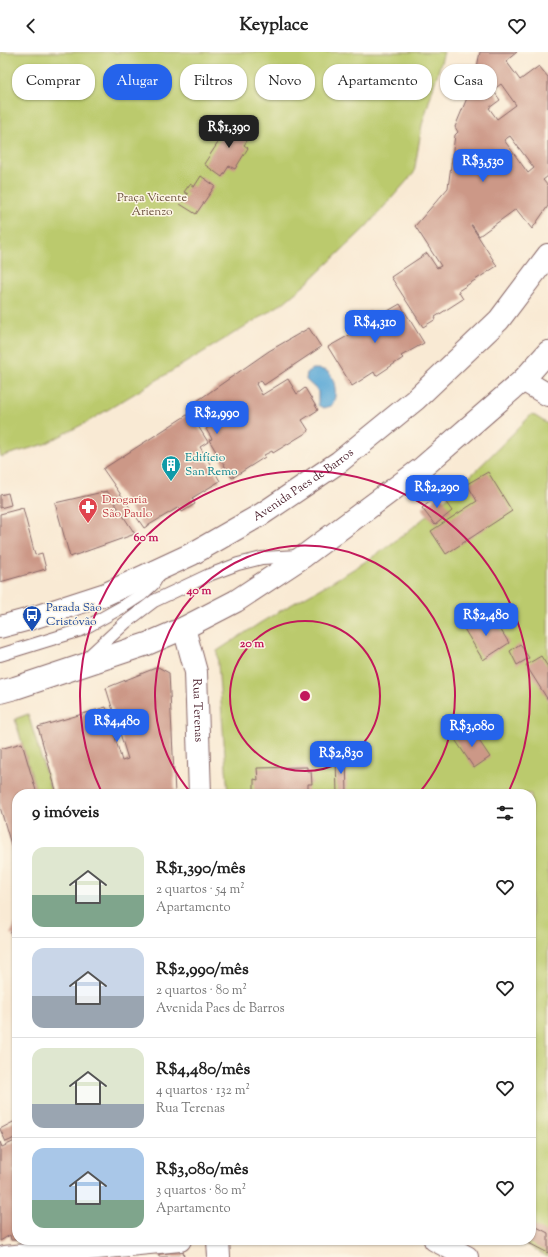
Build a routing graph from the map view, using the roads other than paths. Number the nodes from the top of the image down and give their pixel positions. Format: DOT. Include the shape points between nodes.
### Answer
graph roads {
  1 [pos="548,255"];
  2 [pos="548,352"];
  3 [pos="523,380"];
  4 [pos="548,395"];
  5 [pos="304,556"];
  6 [pos="164,567"];
  7 [pos="0,627"];
  8 [pos="184,628"];
  9 [pos="0,655"];
  10 [pos="77,668"];
  11 [pos="0,692"];
  12 [pos="200,789"];
  13 [pos="129,1245"];
  14 [pos="218,1245"];
  15 [pos="443,1245"];
  16 [pos="458,1255"];
  17 [pos="5,1257"];
  18 [pos="219,1257"];
  1 -- 6 [label="main road, Avenida Paes de Barros" via="499,320 415,400 345,457 262,514"];
  2 -- 3 [label="main road"];
  3 -- 4 [label="main road"];
  3 -- 5 [label="main road" via="422,468"];
  5 -- 8 [label="main road" via="236,601"];
  5 -- 10 [label="lane" via="262,558 238,564 154,601 125,623"];
  6 -- 7 [label="main road, Avenida Paes de Barros" via="106,594"];
  6 -- 9 [label="lane" via="154,584 141,595 81,630"];
  8 -- 10 [label="main road" via="147,644"];
  8 -- 12 [label="main road, Rua Terenas" via="196,672"];
  10 -- 11 [label="main road"];
  13 -- 17 [label="main road"];
  14 -- 18 [label="main road"];
  15 -- 16 [label="main road"];
}
